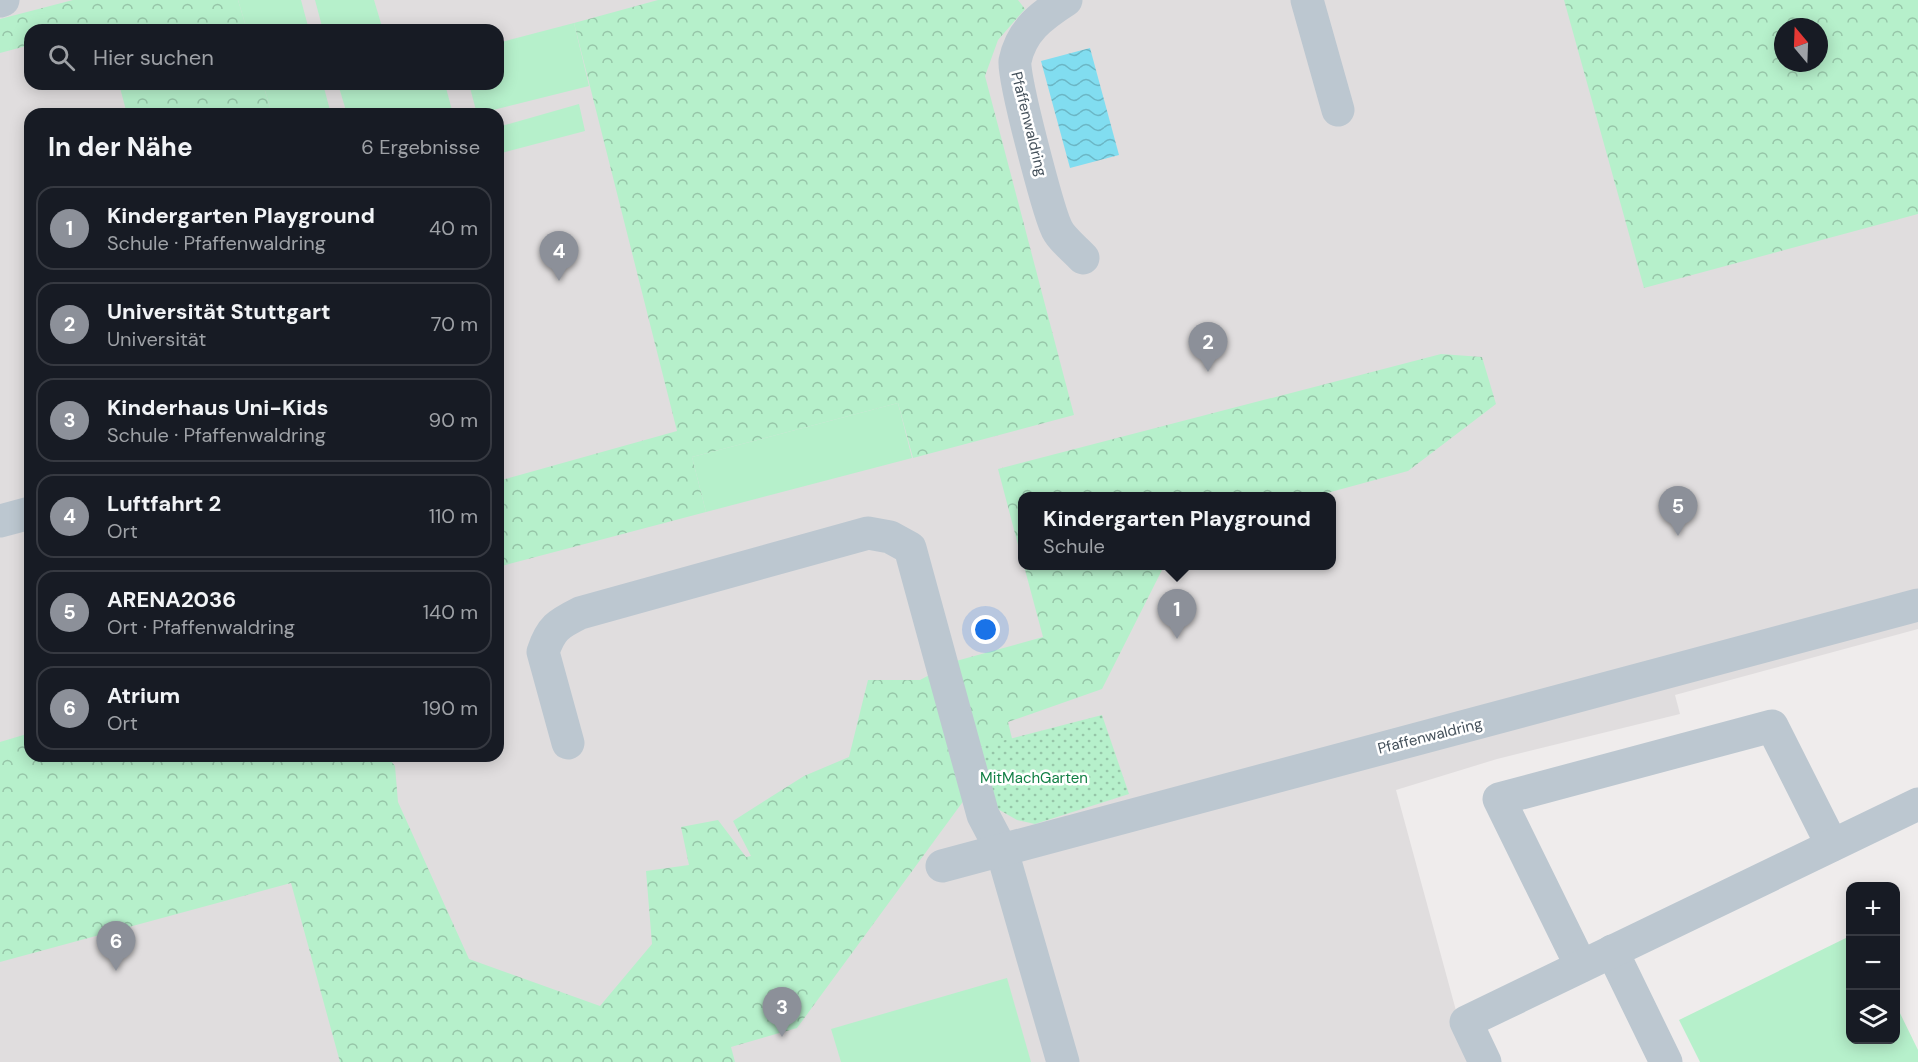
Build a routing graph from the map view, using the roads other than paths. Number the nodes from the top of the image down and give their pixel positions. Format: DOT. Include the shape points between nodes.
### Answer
graph roads {
  1 [pos="1066,0"];
  2 [pos="1307,0"];
  3 [pos="1338,110"];
  4 [pos="1083,258"];
  5 [pos="24,515"];
  6 [pos="0,521"];
  7 [pos="1918,605"];
  8 [pos="568,743"];
  9 [pos="1918,804"];
  10 [pos="1832,845"];
  11 [pos="1002,851"];
  12 [pos="942,866"];
  13 [pos="1612,951"];
  14 [pos="1581,966"];
  15 [pos="1063,1062"];
  16 [pos="1485,1062"];
  17 [pos="1666,1062"];
  1 -- 4 [label="street, Pfaffenwaldring" via="1040,17 1022,37 1014,64 1056,229"];
  2 -- 3 [label="street"];
  5 -- 6 [label="street"];
  7 -- 11 [label="street, Pfaffenwaldring"];
  8 -- 11 [label="street" via="543,652 557,624 580,613 868,533 890,537 917,546 983,815"];
  9 -- 10 [label="street"];
  10 -- 13 [label="street"];
  10 -- 14 [label="street" via="1772,726 1499,799"];
  11 -- 12 [label="street, Pfaffenwaldring"];
  11 -- 15 [label="street"];
  13 -- 14 [label="street"];
  13 -- 17 [label="street"];
  14 -- 16 [label="street" via="1466,1022"];
}
